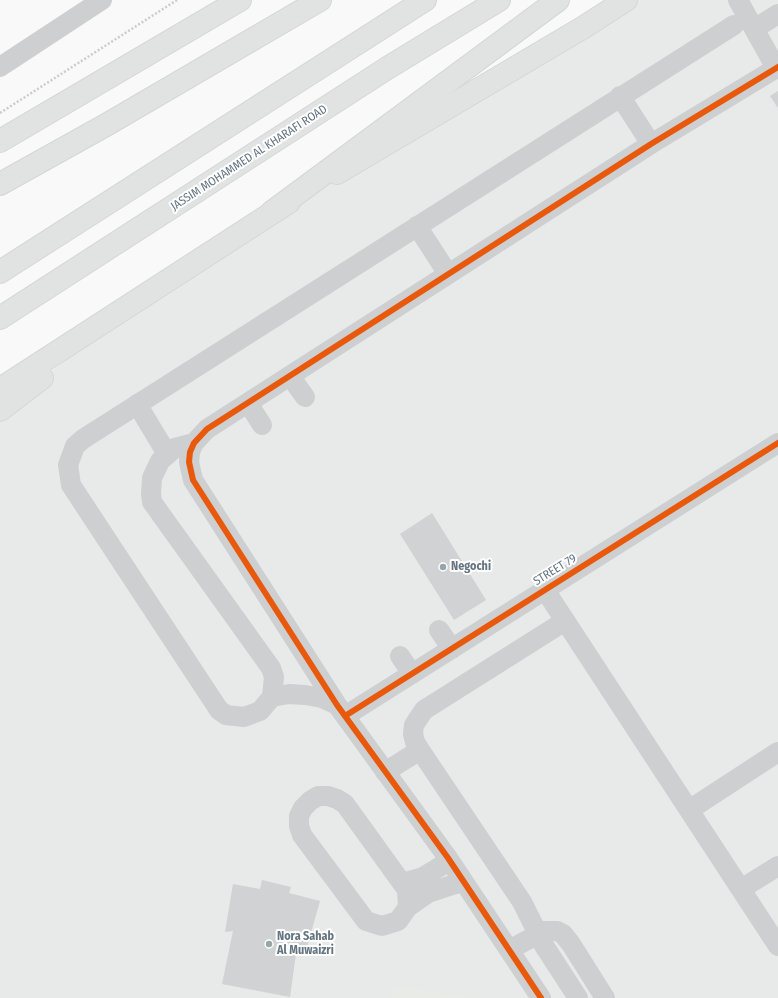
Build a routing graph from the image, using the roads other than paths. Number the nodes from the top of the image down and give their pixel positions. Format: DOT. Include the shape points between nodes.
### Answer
graph roads {
  1 [pos="102,0"];
  2 [pos="240,0"];
  3 [pos="320,0"];
  4 [pos="425,0"];
  5 [pos="499,0"];
  6 [pos="558,0"];
  7 [pos="626,0"];
  8 [pos="738,0"];
  9 [pos="778,14"];
  10 [pos="734,25"];
  11 [pos="754,29"];
  12 [pos="0,67"];
  13 [pos="777,68"];
  14 [pos="620,96"];
  15 [pos="106,125"];
  16 [pos="0,141"];
  17 [pos="650,144"];
  18 [pos="0,184"];
  19 [pos="0,196"];
  20 [pos="272,212"];
  21 [pos="417,226"];
  22 [pos="188,267"];
  23 [pos="0,272"];
  24 [pos="448,274"];
  25 [pos="0,318"];
  26 [pos="290,376"];
  27 [pos="0,389"];
  28 [pos="305,397"];
  29 [pos="248,403"];
  30 [pos="137,404"];
  31 [pos="0,410"];
  32 [pos="262,425"];
  33 [pos="194,443"];
  34 [pos="778,443"];
  35 [pos="167,454"];
  36 [pos="545,590"];
  37 [pos="565,621"];
  38 [pos="439,630"];
  39 [pos="452,649"];
  40 [pos="400,656"];
  41 [pos="412,674"];
  42 [pos="272,697"];
  43 [pos="341,711"];
  44 [pos="420,750"];
  45 [pos="778,752"];
  46 [pos="385,772"];
  47 [pos="689,810"];
  48 [pos="448,858"];
  49 [pos="778,866"];
  50 [pos="464,882"];
  51 [pos="402,883"];
  52 [pos="741,889"];
  53 [pos="408,907"];
  54 [pos="537,933"];
  55 [pos="778,946"];
  56 [pos="509,950"];
  57 [pos="541,998"];
  58 [pos="578,998"];
  59 [pos="605,998"];
  1 -- 12 [label="street"];
  2 -- 16 [label="main road"];
  3 -- 15 [label="main road"];
  4 -- 23 [label="main road"];
  5 -- 25 [label="main road, JASSIM MOHAMMED AL KHARAFI ROAD" via="390,67"];
  6 -- 20 [label="main road"];
  7 -- 20 [label="main road"];
  8 -- 11 [label="street"];
  9 -- 11 [label="street"];
  10 -- 14 [label="street"];
  11 -- 13 [label="street"];
  13 -- 17 [label="street"];
  14 -- 17 [label="street"];
  14 -- 21 [label="street"];
  15 -- 18 [label="main road"];
  15 -- 19 [label="main road"];
  17 -- 24 [label="street"];
  20 -- 22 [label="main road"];
  21 -- 24 [label="street"];
  21 -- 30 [label="street"];
  22 -- 27 [label="main road"];
  22 -- 31 [label="main road"];
  24 -- 26 [label="street"];
  26 -- 28 [label="street"];
  26 -- 29 [label="street"];
  29 -- 32 [label="street"];
  29 -- 33 [label="street" via="207,429"];
  30 -- 35 [label="street"];
  30 -- 42 [label="street" via="75,446 68,465 71,485 219,710 235,717 252,715 260,711"];
  33 -- 35 [label="street"];
  33 -- 43 [label="street" via="189,462 193,480"];
  34 -- 36 [label="street, STREET 79"];
  35 -- 42 [label="street" via="160,461 152,478 152,502 271,668 274,682"];
  36 -- 37 [label="street"];
  36 -- 39 [label="street, STREET 79"];
  37 -- 44 [label="street" via="424,710 416,721 413,734"];
  37 -- 47 [label="street"];
  38 -- 39 [label="street"];
  39 -- 41 [label="street, STREET 79"];
  40 -- 41 [label="street"];
  41 -- 43 [label="street, STREET 79"];
  42 -- 43 [label="street" via="288,694 322,698"];
  43 -- 46 [label="street"];
  44 -- 46 [label="street"];
  44 -- 54 [label="street" via="522,902"];
  45 -- 47 [label="street"];
  46 -- 48 [label="street"];
  47 -- 52 [label="street"];
  48 -- 50 [label="street"];
  48 -- 51 [label="street" via="422,877"];
  49 -- 52 [label="street"];
  50 -- 53 [label="street" via="428,893"];
  50 -- 56 [label="street"];
  51 -- 53 [label="street" via="409,898"];
  51 -- 53 [label="street" via="345,804 328,796 318,796 303,808 299,816 302,835 366,921 382,926 391,925 398,921"];
  52 -- 55 [label="street"];
  54 -- 56 [label="street"];
  54 -- 58 [label="street"];
  54 -- 59 [label="street" via="550,930 568,938"];
  56 -- 57 [label="street"];
}
